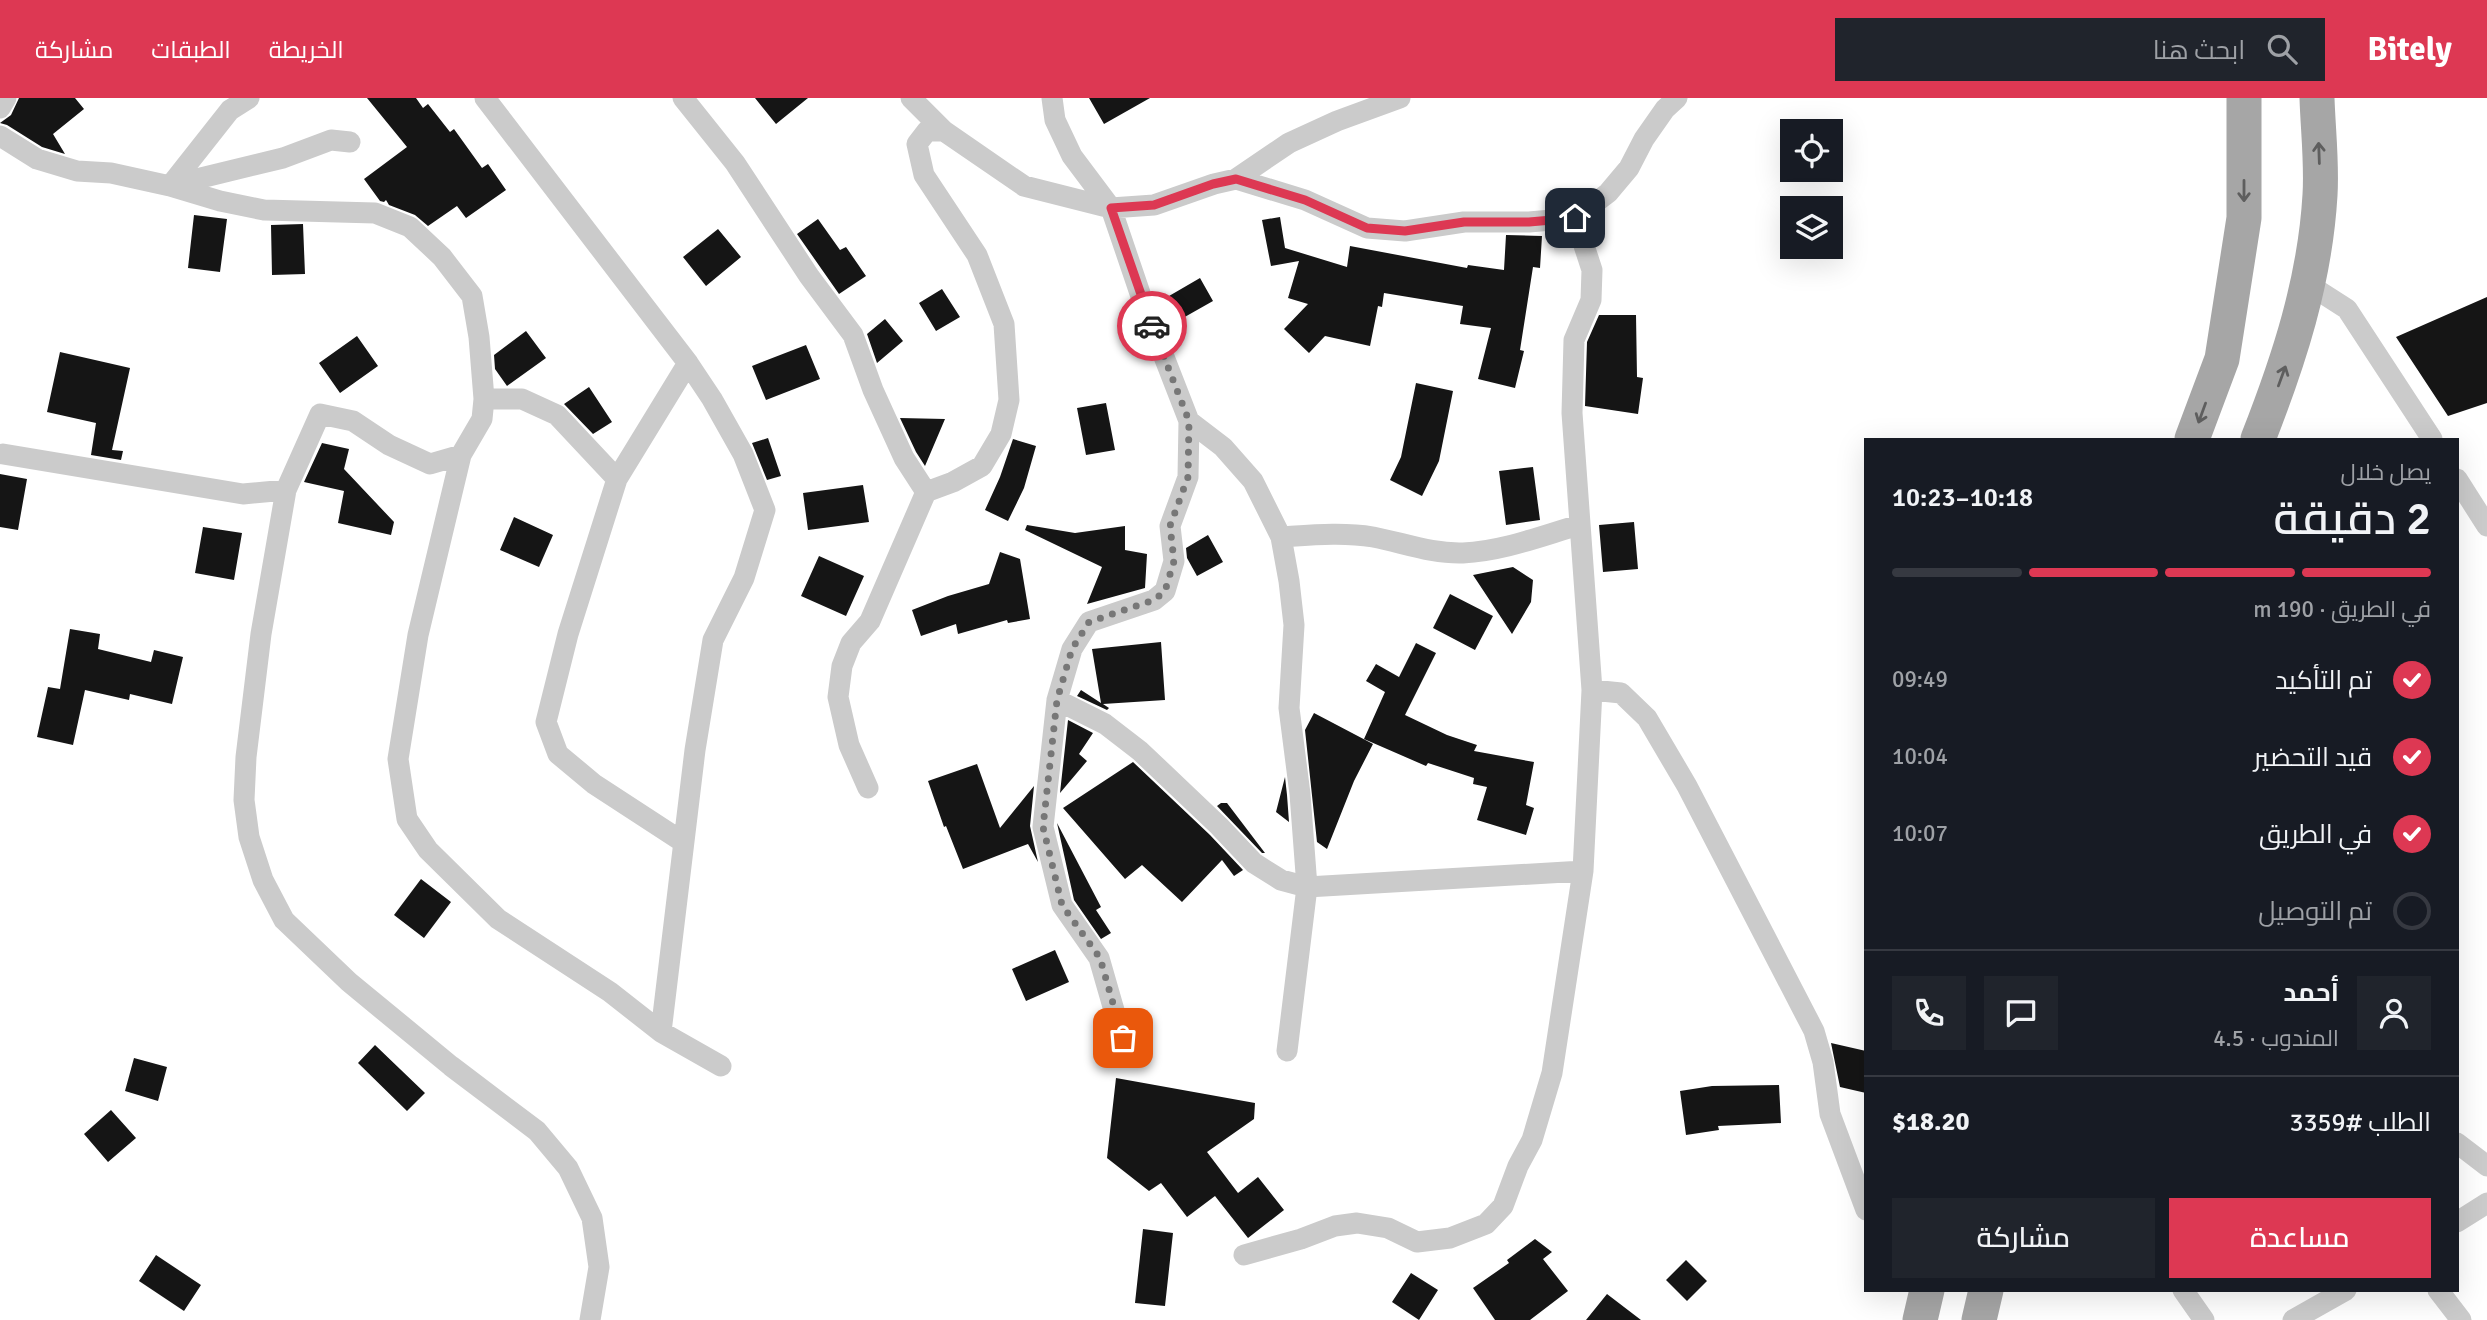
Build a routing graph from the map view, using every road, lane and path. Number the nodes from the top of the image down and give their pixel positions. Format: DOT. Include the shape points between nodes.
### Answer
graph roads {
  1 [pos="6,98"];
  2 [pos="250,98"];
  3 [pos="485,98"];
  4 [pos="683,98"];
  5 [pos="911,98"];
  6 [pos="1052,98"];
  7 [pos="1400,98"];
  8 [pos="1677,98"];
  9 [pos="2244,98"];
  10 [pos="2317,98"];
  11 [pos="0,108"];
  12 [pos="944,131"];
  13 [pos="0,136"];
  14 [pos="350,142"];
  15 [pos="1236,179"];
  16 [pos="170,186"];
  17 [pos="1111,208"];
  18 [pos="1575,218"];
  19 [pos="2308,284"];
  20 [pos="688,363"];
  21 [pos="484,399"];
  22 [pos="1189,421"];
  23 [pos="2192,438"];
  24 [pos="2258,438"];
  25 [pos="2431,438"];
  26 [pos="3,454"];
  27 [pos="461,455"];
  28 [pos="617,479"];
  29 [pos="2459,482"];
  30 [pos="286,490"];
  31 [pos="926,492"];
  32 [pos="1579,525"];
  33 [pos="2487,526"];
  34 [pos="1281,537"];
  35 [pos="1592,690"];
  36 [pos="1057,700"];
  37 [pos="868,788"];
  38 [pos="683,842"];
  39 [pos="1583,871"];
  40 [pos="1307,887"];
  41 [pos="661,1032"];
  42 [pos="1287,1051"];
  43 [pos="1126,1052"];
  44 [pos="721,1066"];
  45 [pos="2459,1145"];
  46 [pos="2487,1166"];
  47 [pos="2487,1203"];
  48 [pos="1864,1205"];
  49 [pos="2459,1221"];
  50 [pos="1244,1255"];
  51 [pos="1927,1292"];
  52 [pos="1986,1292"];
  53 [pos="2184,1292"];
  54 [pos="2342,1292"];
  55 [pos="2440,1292"];
  56 [pos="590,1320"];
  57 [pos="1920,1320"];
  58 [pos="1979,1320"];
  59 [pos="2204,1320"];
  60 [pos="2293,1320"];
  61 [pos="2461,1320"];
  1 -- 11 [label="street"];
  2 -- 16 [label="street" via="230,110"];
  3 -- 20 [label="street"];
  4 -- 31 [label="street" via="735,163 853,335 904,458"];
  5 -- 12 [label="street"];
  6 -- 17 [label="street" via="1055,120 1072,156"];
  7 -- 15 [label="street" via="1289,143"];
  8 -- 18 [label="street" via="1608,193"];
  9 -- 23 [label="main road, one-way" via="2245,218 2222,359"];
  19 -- 10 [label="main road, one-way" via="2320,194"];
  12 -- 17 [label="street" via="1024,186"];
  12 -- 31 [label="street" via="927,131 917,144 924,175 977,255 1004,324 1009,400 1001,434 982,466"];
  13 -- 16 [label="street" via="37,159 78,171"];
  14 -- 16 [label="street" via="331,140 283,158"];
  15 -- 17 [label="street" via="1154,205"];
  15 -- 18 [label="street" via="1305,200 1367,228 1405,231 1464,222"];
  16 -- 21 [label="street" via="264,210 375,213 410,227 442,257 472,296"];
  17 -- 22 [label="street"];
  18 -- 32 [label="street" via="1592,270 1591,300 1574,340 1572,413"];
  24 -- 19 [label="main road, one-way" via="2286,368"];
  19 -- 25 [label="street" via="2347,309"];
  20 -- 28 [label="street"];
  20 -- 38 [label="street" via="743,454 765,510 744,578 713,640"];
  21 -- 27 [label="street" via="482,419"];
  21 -- 28 [label="street" via="522,399 558,415"];
  22 -- 34 [label="street" via="1223,447 1253,481"];
  22 -- 36 [label="street" via="1188,477 1170,526 1174,561 1165,591 1154,600 1089,622 1072,649"];
  26 -- 30 [label="street" via="243,494"];
  27 -- 30 [label="street" via="430,464 353,421 320,414"];
  27 -- 41 [label="street" via="418,635 398,759 407,819 428,850 498,919 610,992"];
  28 -- 38 [label="street" via="568,634 546,722 558,754 594,784"];
  29 -- 33 [label="street"];
  30 -- 56 [label="street" via="246,757 244,800 249,837 263,880 284,920 313,949 451,1066 537,1131 568,1168 592,1218 598,1267"];
  31 -- 37 [label="street" via="870,621 851,643 842,666 838,698 849,745"];
  32 -- 34 [label="street" via="1508,546 1463,553 1421,550 1343,534"];
  32 -- 35 [label="street"];
  34 -- 40 [label="street" via="1294,625 1289,708"];
  35 -- 39 [label="street"];
  35 -- 48 [label="street" via="1621,693 1647,719 1693,798 1814,1031 1830,1114"];
  36 -- 40 [label="street" via="1105,724 1140,751 1254,863 1281,880"];
  36 -- 43 [label="street" via="1043,827 1062,905 1100,958"];
  38 -- 41 [label="street"];
  39 -- 40 [label="street"];
  39 -- 50 [label="street" via="1552,1073 1532,1140 1503,1206 1486,1224 1450,1238 1417,1242 1388,1228 1357,1223"];
  40 -- 42 [label="street"];
  41 -- 44 [label="street"];
  45 -- 46 [label="street"];
  47 -- 49 [label="street"];
  51 -- 57 [label="main road"];
  52 -- 58 [label="main road"];
  53 -- 59 [label="street"];
  54 -- 60 [label="street"];
  55 -- 61 [label="street"];
}
